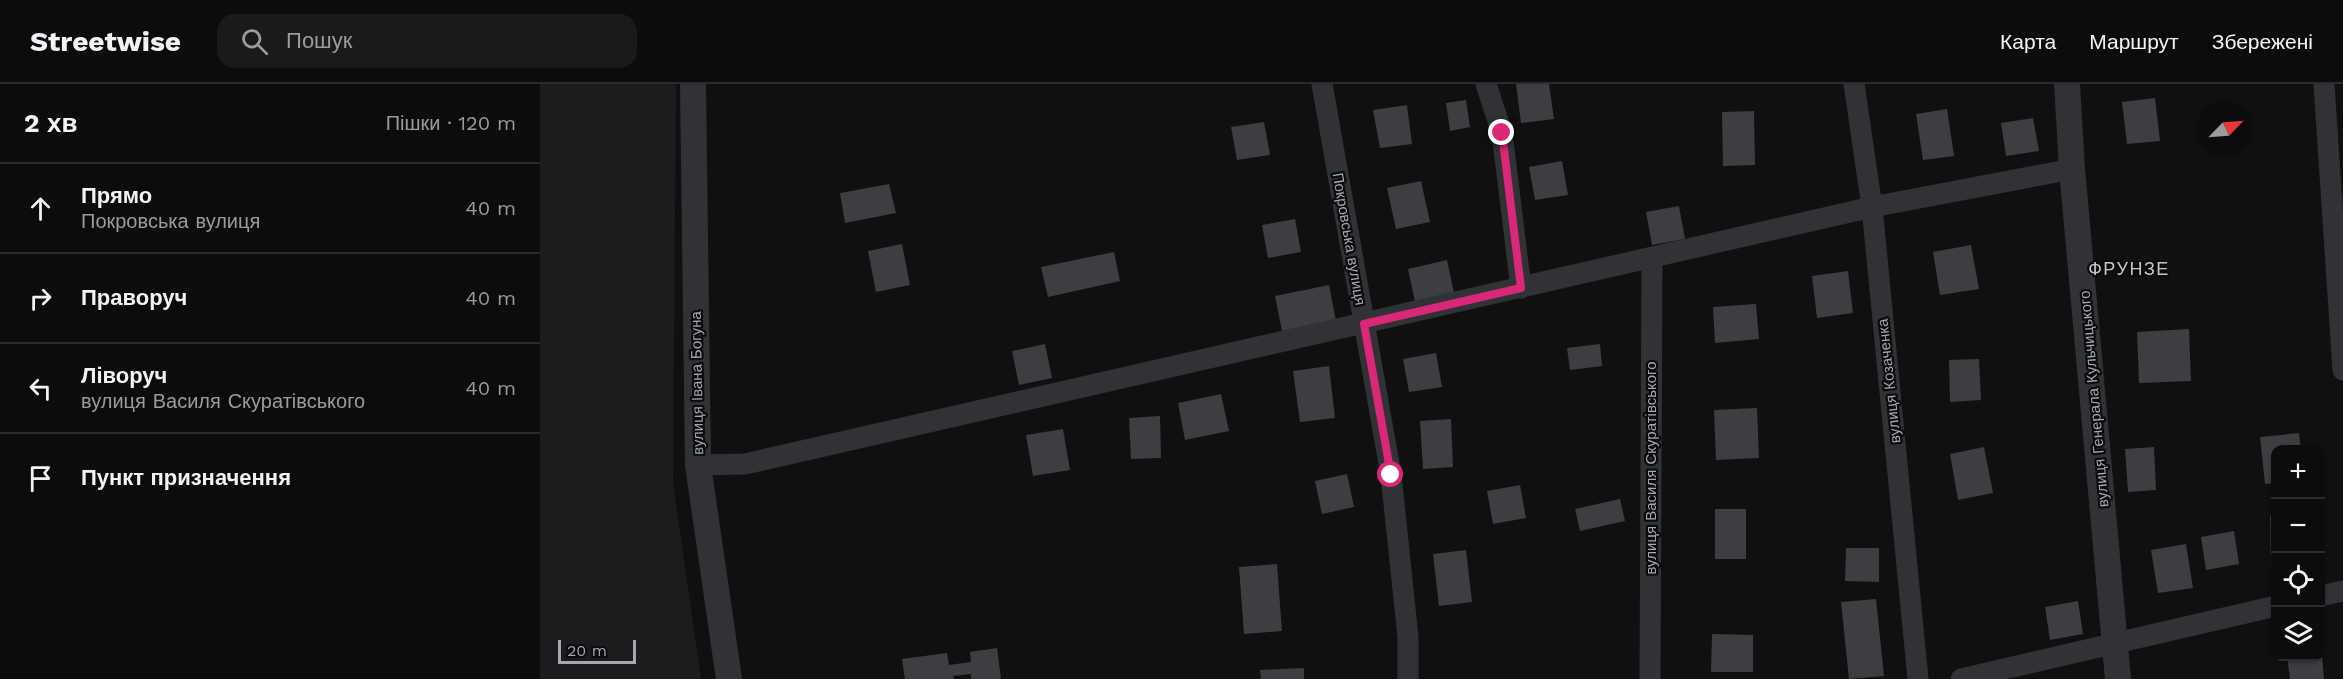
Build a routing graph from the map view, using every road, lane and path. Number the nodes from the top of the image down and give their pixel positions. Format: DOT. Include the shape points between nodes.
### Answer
graph roads {
  1 [pos="693,84"];
  2 [pos="1322,84"];
  3 [pos="1486,84"];
  4 [pos="1854,84"];
  5 [pos="2067,84"];
  6 [pos="2324,84"];
  7 [pos="2072,169"];
  8 [pos="1872,207"];
  9 [pos="1652,258"];
  10 [pos="1521,288"];
  11 [pos="1364,324"];
  12 [pos="2343,370"];
  13 [pos="698,465"];
  14 [pos="2343,591"];
  15 [pos="2325,595"];
  16 [pos="2272,607"];
  17 [pos="2116,642"];
  18 [pos="729,679"];
  19 [pos="1408,679"];
  20 [pos="1650,679"];
  21 [pos="1918,679"];
  22 [pos="1960,679"];
  23 [pos="2118,679"];
  1 -- 13 [label="street, вулиця Івана Богуна"];
  2 -- 11 [label="street, Покровська вулиця"];
  3 -- 10 [label="street" via="1502,133"];
  4 -- 8 [label="street, вулиця Козаченка"];
  5 -- 7 [label="street, вулиця Генерала Кульчицького"];
  6 -- 12 [label="street"];
  7 -- 8 [label="street"];
  7 -- 17 [label="street, вулиця Генерала Кульчицького"];
  8 -- 9 [label="street"];
  8 -- 21 [label="street, вулиця Козаченка"];
  9 -- 10 [label="street"];
  9 -- 20 [label="street, вулиця Василя Скуратівського"];
  10 -- 11 [label="street"];
  11 -- 13 [label="street" via="745,464"];
  11 -- 19 [label="street, Покровська вулиця" via="1391,475 1408,637"];
  13 -- 18 [label="street, вулиця Івана Богуна"];
  14 -- 15 [label="street"];
  16 -- 17 [label="street"];
  17 -- 22 [label="street"];
  17 -- 23 [label="street, вулиця Генерала Кульчицького"];
}
